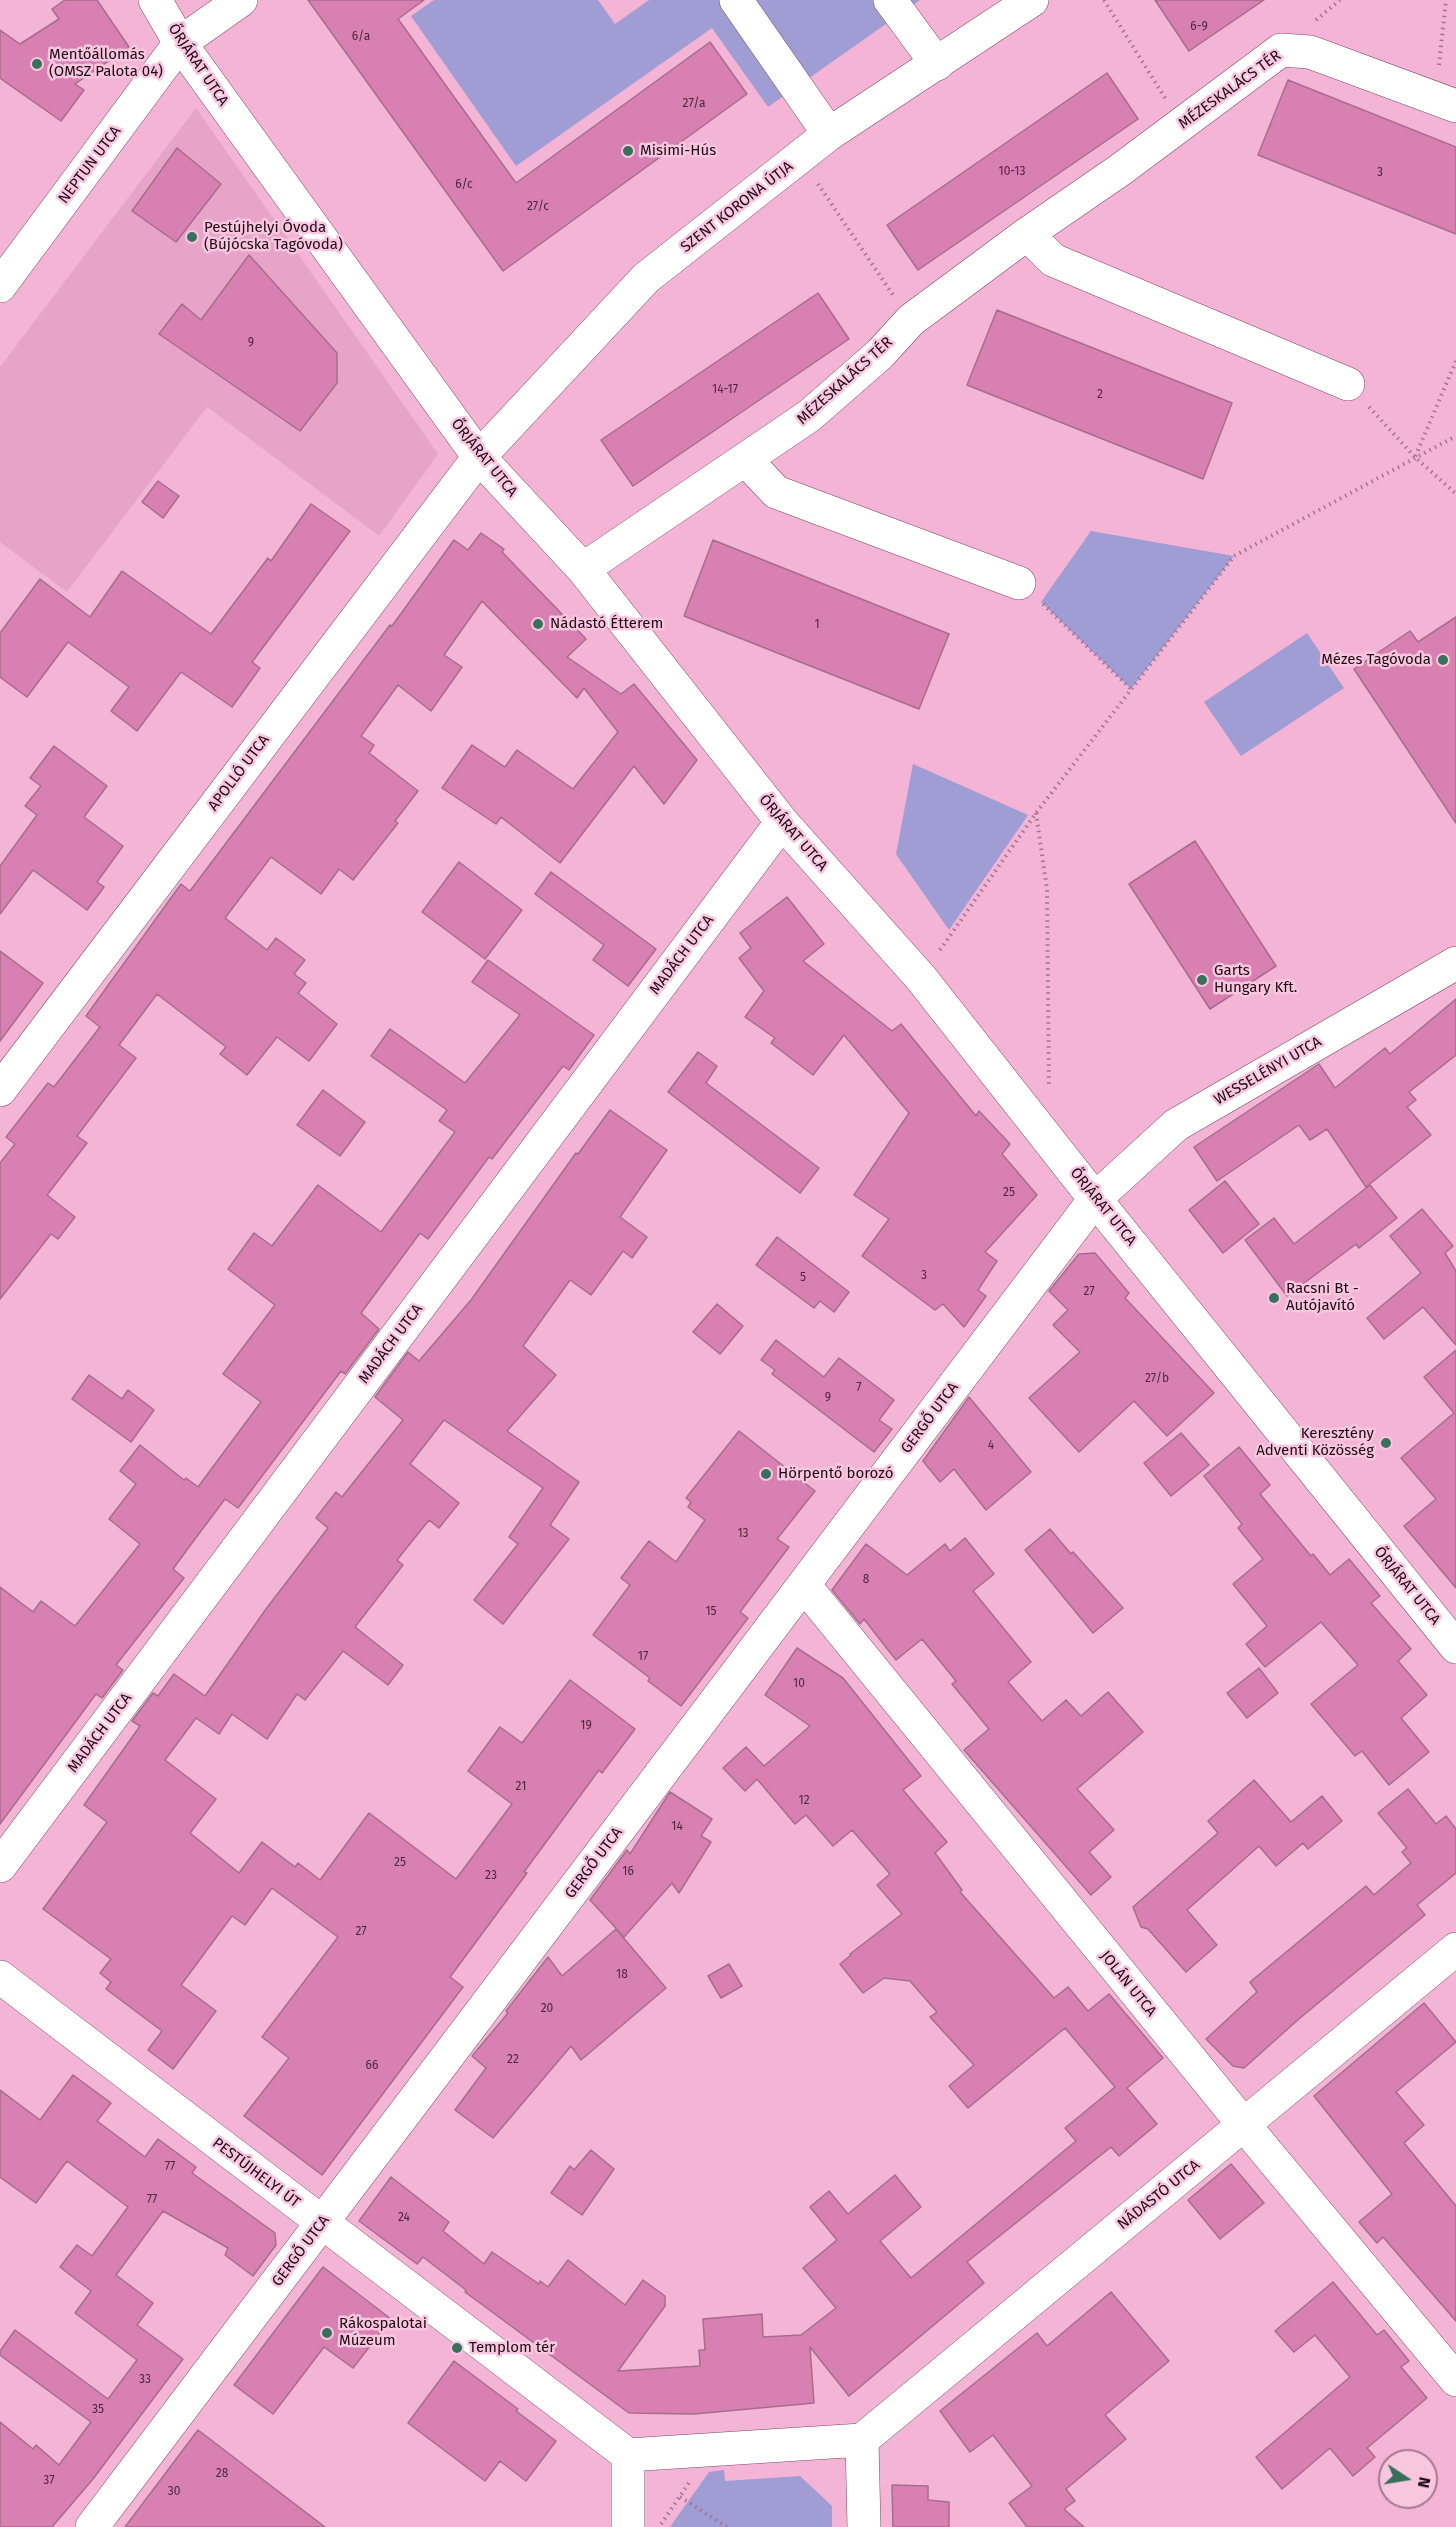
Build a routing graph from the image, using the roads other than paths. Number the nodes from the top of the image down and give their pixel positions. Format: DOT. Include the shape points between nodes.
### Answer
graph roads {
  1 [pos="155,0"];
  2 [pos="241,0"];
  3 [pos="736,0"];
  4 [pos="890,0"];
  5 [pos="1032,0"];
  6 [pos="180,43"];
  7 [pos="937,64"];
  8 [pos="1446,102"];
  9 [pos="829,134"];
  10 [pos="1027,234"];
  11 [pos="0,286"];
  12 [pos="1348,384"];
  13 [pos="479,457"];
  14 [pos="746,460"];
  15 [pos="583,569"];
  16 [pos="1019,583"];
  17 [pos="782,822"];
  18 [pos="1456,963"];
  19 [pos="0,1090"];
  20 [pos="1095,1199"];
  21 [pos="804,1585"];
  22 [pos="1456,1647"];
  23 [pos="0,1866"];
  24 [pos="1456,1949"];
  25 [pos="0,1977"];
  26 [pos="1244,2125"];
  27 [pos="322,2223"];
  28 [pos="1456,2380"];
  29 [pos="862,2440"];
  30 [pos="628,2455"];
  31 [pos="92,2527"];
  32 [pos="628,2527"];
  33 [pos="864,2527"];
  1 -- 6 [label="street, ŐRJÁRAT UTCA"];
  2 -- 6 [label="street, NEPTUN UTCA"];
  3 -- 9 [label="street"];
  4 -- 7 [label="street"];
  5 -- 7 [label="street, SZENT KORONA ÚTJA"];
  6 -- 11 [label="street, NEPTUN UTCA"];
  6 -- 13 [label="street, ŐRJÁRAT UTCA"];
  7 -- 9 [label="street, SZENT KORONA ÚTJA"];
  8 -- 10 [label="street, MÉZESKALÁCS TÉR" via="1310,52 1281,50"];
  9 -- 13 [label="street, SZENT KORONA ÚTJA" via="646,278"];
  10 -- 12 [label="street" via="1053,260"];
  10 -- 14 [label="street, MÉZESKALÁCS TÉR" via="911,320 880,354 809,416"];
  13 -- 15 [label="street, ŐRJÁRAT UTCA"];
  13 -- 19 [label="street, APOLLÓ UTCA"];
  14 -- 15 [label="street, MÉZESKALÁCS TÉR"];
  14 -- 16 [label="street" via="776,492"];
  15 -- 17 [label="street, ŐRJÁRAT UTCA"];
  17 -- 20 [label="street, ŐRJÁRAT UTCA" via="921,978"];
  17 -- 23 [label="street, MADÁCH UTCA"];
  18 -- 20 [label="street, WESSELÉNYI UTCA" via="1176,1125"];
  20 -- 21 [label="street, GERGŐ UTCA"];
  20 -- 22 [label="street, ŐRJÁRAT UTCA"];
  21 -- 26 [label="street, JOLÁN UTCA"];
  21 -- 27 [label="street, GERGŐ UTCA"];
  24 -- 26 [label="street, NÁDASTÓ UTCA"];
  25 -- 27 [label="street, PESTÚJHELYI ÚT"];
  26 -- 28 [label="street, JOLÁN UTCA"];
  26 -- 29 [label="street, NÁDASTÓ UTCA"];
  27 -- 30 [label="street, PESTÚJHELYI ÚT"];
  27 -- 31 [label="street, GERGŐ UTCA"];
  29 -- 30 [label="street"];
  29 -- 33 [label="street"];
  30 -- 32 [label="street"];
}
